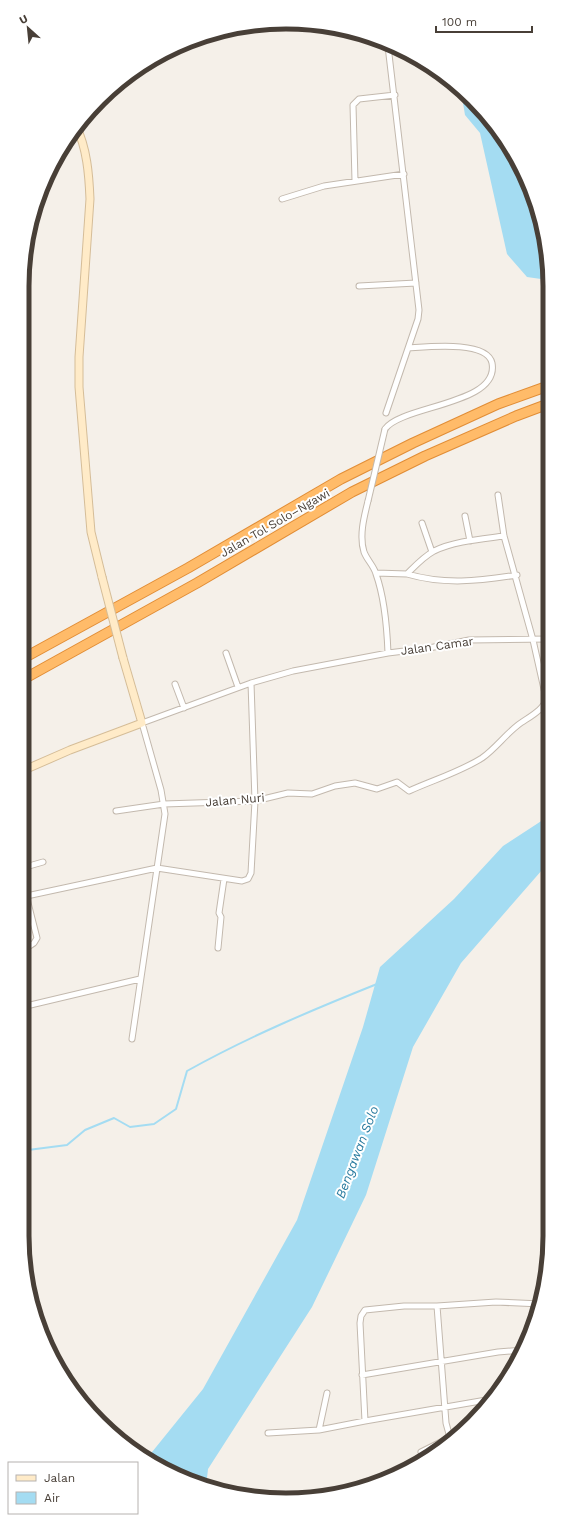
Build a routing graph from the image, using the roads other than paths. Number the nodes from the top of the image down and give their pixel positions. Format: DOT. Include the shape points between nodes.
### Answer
graph roads {
  1 [pos="389,51"];
  2 [pos="395,95"];
  3 [pos="79,134"];
  4 [pos="404,174"];
  5 [pos="355,181"];
  6 [pos="282,199"];
  7 [pos="416,283"];
  8 [pos="359,286"];
  9 [pos="409,348"];
  10 [pos="543,388"];
  11 [pos="543,406"];
  12 [pos="386,413"];
  13 [pos="498,495"];
  14 [pos="465,516"];
  15 [pos="422,523"];
  16 [pos="504,536"];
  17 [pos="470,541"];
  18 [pos="432,552"];
  19 [pos="376,573"];
  20 [pos="408,574"];
  21 [pos="517,575"];
  22 [pos="534,640"];
  23 [pos="543,640"];
  24 [pos="226,653"];
  25 [pos="388,653"];
  26 [pos="29,655"];
  27 [pos="29,676"];
  28 [pos="251,682"];
  29 [pos="543,682"];
  30 [pos="175,684"];
  31 [pos="238,687"];
  32 [pos="543,705"];
  33 [pos="184,708"];
  34 [pos="142,724"];
  35 [pos="29,769"];
  36 [pos="255,801"];
  37 [pos="164,804"];
  38 [pos="116,811"];
  39 [pos="42,862"];
  40 [pos="29,866"];
  41 [pos="157,868"];
  42 [pos="224,879"];
  43 [pos="29,895"];
  44 [pos="29,913"];
  45 [pos="29,947"];
  46 [pos="218,948"];
  47 [pos="140,979"];
  48 [pos="29,1005"];
  49 [pos="132,1039"];
  50 [pos="534,1304"];
  51 [pos="437,1306"];
  52 [pos="516,1351"];
  53 [pos="441,1362"];
  54 [pos="362,1375"];
  55 [pos="327,1393"];
  56 [pos="482,1402"];
  57 [pos="446,1408"];
  58 [pos="364,1420"];
  59 [pos="319,1430"];
  60 [pos="268,1433"];
  61 [pos="449,1434"];
  62 [pos="435,1446"];
  63 [pos="421,1452"];
  1 -- 2 [label="street"];
  2 -- 4 [label="street"];
  2 -- 5 [label="street" via="362,98 354,103 352,109"];
  3 -- 34 [label="street, bridge" via="85,155 90,199 78,358 91,532"];
  4 -- 5 [label="street"];
  4 -- 7 [label="street"];
  5 -- 6 [label="street" via="324,186"];
  7 -- 8 [label="street"];
  7 -- 9 [label="street" via="419,314"];
  9 -- 12 [label="street"];
  9 -- 19 [label="street, bridge" via="472,348 490,359 492,369 482,386 474,391 442,405 394,420 385,429 363,522 362,537 364,552"];
  10 -- 26 [label="highway, Jalan Tol Solo–Ngawi" via="498,404 341,478 188,568"];
  11 -- 27 [label="highway, Jalan Tol Solo–Ngawi" via="432,453 352,492"];
  13 -- 16 [label="street"];
  14 -- 17 [label="street"];
  15 -- 18 [label="street"];
  16 -- 17 [label="street"];
  16 -- 21 [label="street"];
  17 -- 18 [label="street"];
  18 -- 20 [label="street"];
  19 -- 20 [label="street"];
  19 -- 25 [label="street" via="386,622"];
  20 -- 21 [label="street" via="439,582 476,581"];
  21 -- 22 [label="street"];
  22 -- 23 [label="street, Jalan Camar"];
  22 -- 25 [label="street, Jalan Camar" via="469,640"];
  22 -- 29 [label="street, Jalan Nuri"];
  24 -- 31 [label="street"];
  25 -- 28 [label="street, Jalan Camar" via="293,671"];
  28 -- 31 [label="street, Jalan Camar"];
  28 -- 36 [label="street"];
  30 -- 33 [label="street"];
  31 -- 33 [label="street, Jalan Camar"];
  32 -- 36 [label="street, Jalan Nuri" via="489,752 462,768 409,791 397,782 377,789 355,783 335,786 312,794 288,793"];
  33 -- 34 [label="street, Jalan Camar"];
  34 -- 35 [label="street" via="70,750"];
  34 -- 37 [label="street"];
  36 -- 37 [label="street, Jalan Nuri"];
  36 -- 42 [label="street" via="250,875 242,881"];
  37 -- 38 [label="street, Jalan Nuri"];
  37 -- 41 [label="street" via="165,824"];
  39 -- 40 [label="street"];
  41 -- 42 [label="street"];
  41 -- 43 [label="street"];
  41 -- 47 [label="street"];
  42 -- 46 [label="street" via="219,913 221,917"];
  44 -- 45 [label="street" via="37,940"];
  47 -- 48 [label="street"];
  47 -- 49 [label="street"];
  50 -- 51 [label="street" via="496,1302"];
  51 -- 53 [label="street"];
  51 -- 54 [label="street" via="364,1310 360,1323"];
  52 -- 53 [label="street"];
  53 -- 54 [label="street"];
  53 -- 57 [label="street"];
  54 -- 58 [label="street"];
  55 -- 59 [label="street"];
  56 -- 57 [label="street"];
  57 -- 58 [label="street"];
  57 -- 61 [label="street"];
  58 -- 59 [label="street"];
  59 -- 60 [label="street"];
  62 -- 63 [label="street"];
}
